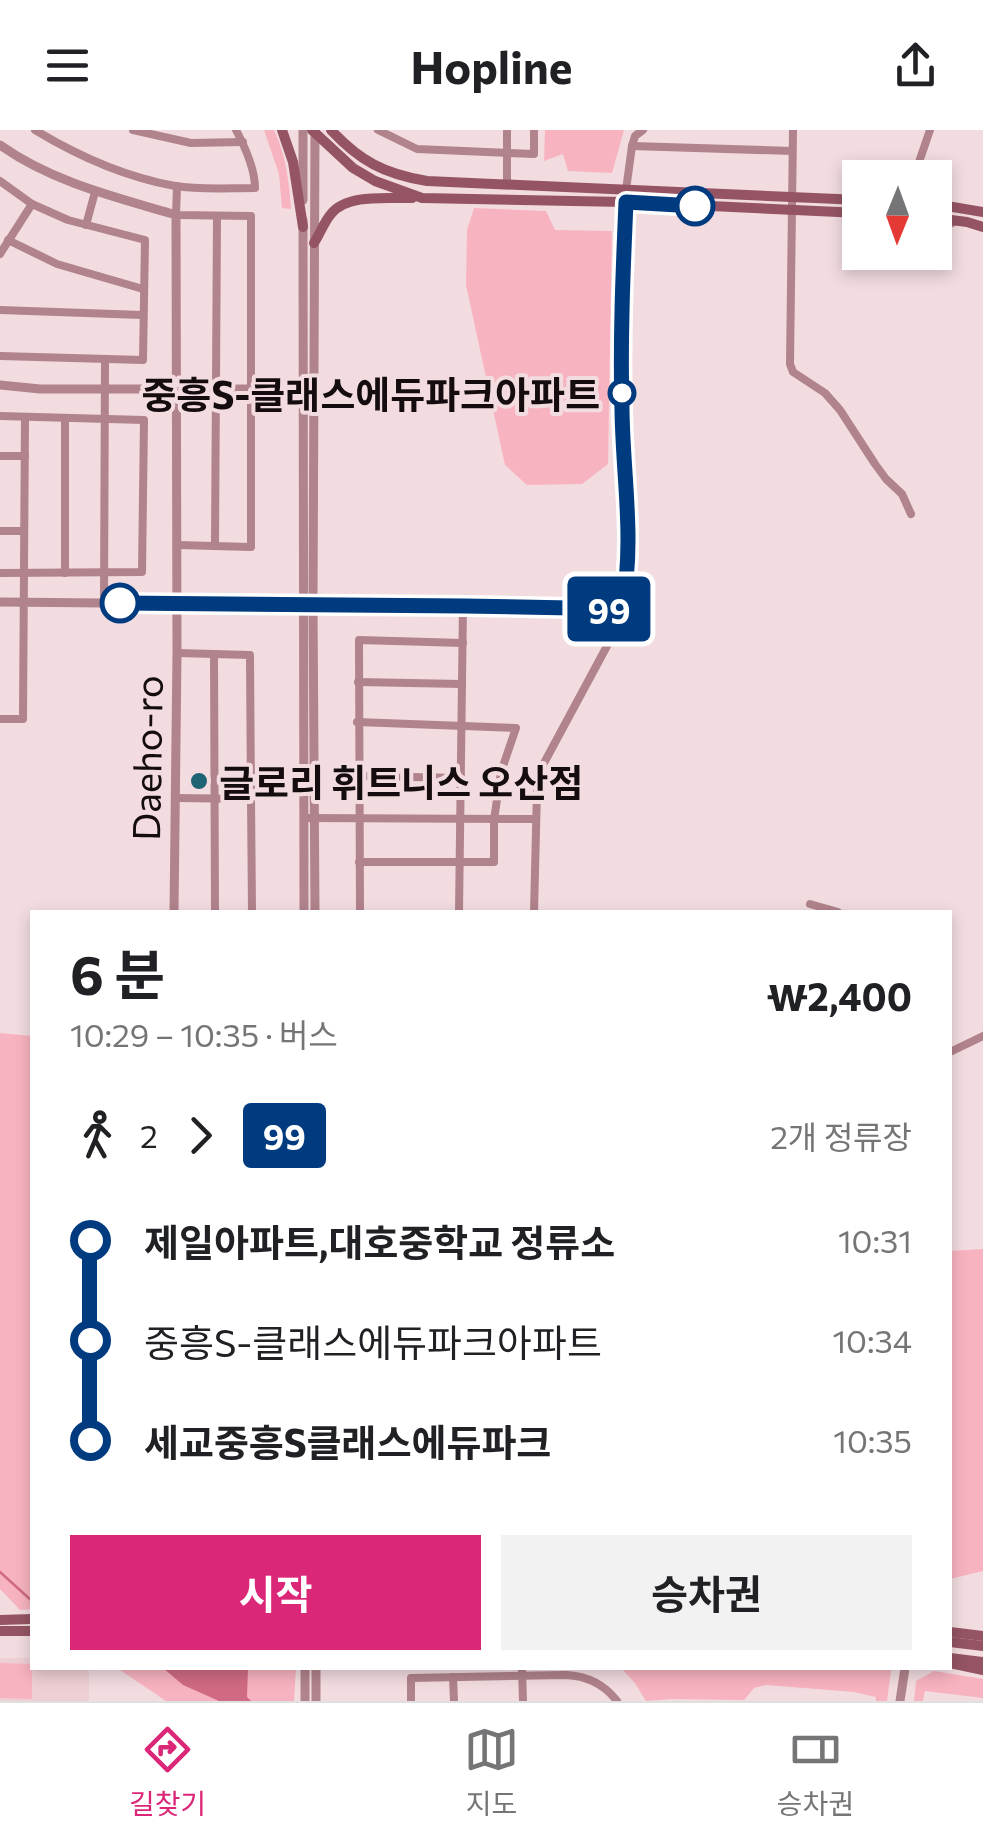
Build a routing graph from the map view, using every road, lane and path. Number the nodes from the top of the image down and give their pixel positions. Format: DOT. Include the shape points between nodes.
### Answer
graph roads {
  1 [pos="35,130"];
  2 [pos="133,130"];
  3 [pos="236,130"];
  4 [pos="282,130"];
  5 [pos="330,130"];
  6 [pos="378,130"];
  7 [pos="507,130"];
  8 [pos="534,130"];
  9 [pos="643,130"];
  10 [pos="793,130"];
  11 [pos="930,130"];
  12 [pos="191,131"];
  13 [pos="309,133"];
  14 [pos="242,142"];
  15 [pos="192,143"];
  16 [pos="0,145"];
  17 [pos="632,146"];
  18 [pos="792,151"];
  19 [pos="508,153"];
  20 [pos="920,160"];
  21 [pos="0,181"];
  22 [pos="508,184"];
  23 [pos="177,186"];
  24 [pos="626,190"];
  25 [pos="95,192"];
  26 [pos="793,196"];
  27 [pos="422,198"];
  28 [pos="842,199"];
  29 [pos="626,202"];
  30 [pos="32,204"];
  31 [pos="952,205"];
  32 [pos="793,209"];
  33 [pos="842,212"];
  34 [pos="983,212"];
  35 [pos="176,215"];
  36 [pos="217,216"];
  37 [pos="952,220"];
  38 [pos="967,222"];
  39 [pos="952,223"];
  40 [pos="86,225"];
  41 [pos="303,227"];
  42 [pos="983,227"];
  43 [pos="8,240"];
  44 [pos="314,243"];
  45 [pos="0,254"];
  46 [pos="143,290"];
  47 [pos="0,310"];
  48 [pos="142,315"];
  49 [pos="0,356"];
  50 [pos="105,359"];
  51 [pos="0,385"];
  52 [pos="104,388"];
  53 [pos="178,388"];
  54 [pos="217,388"];
  55 [pos="252,389"];
  56 [pos="0,416"];
  57 [pos="25,418"];
  58 [pos="64,419"];
  59 [pos="104,419"];
  60 [pos="0,456"];
  61 [pos="25,456"];
  62 [pos="911,514"];
  63 [pos="0,531"];
  64 [pos="23,531"];
  65 [pos="177,546"];
  66 [pos="215,546"];
  67 [pos="65,572"];
  68 [pos="104,572"];
  69 [pos="0,573"];
  70 [pos="24,573"];
  71 [pos="0,602"];
  72 [pos="23,603"];
  73 [pos="104,603"];
  74 [pos="176,604"];
  75 [pos="308,605"];
  76 [pos="464,606"];
  77 [pos="622,609"];
  78 [pos="463,643"];
  79 [pos="178,652"];
  80 [pos="214,654"];
  81 [pos="358,682"];
  82 [pos="462,684"];
  83 [pos="0,719"];
  84 [pos="357,722"];
  85 [pos="462,725"];
  86 [pos="360,776"];
  87 [pos="461,778"];
  88 [pos="176,798"];
  89 [pos="216,798"];
  90 [pos="251,799"];
  91 [pos="309,818"];
  92 [pos="359,819"];
  93 [pos="535,819"];
  94 [pos="460,820"];
  95 [pos="494,820"];
  96 [pos="359,862"];
  97 [pos="460,864"];
  98 [pos="810,904"];
  99 [pos="174,910"];
  100 [pos="215,910"];
  101 [pos="252,910"];
  102 [pos="304,910"];
  103 [pos="315,910"];
  104 [pos="360,910"];
  105 [pos="460,910"];
  106 [pos="534,910"];
  107 [pos="831,910"];
  108 [pos="983,1036"];
  109 [pos="952,1051"];
  110 [pos="30,1619"];
  111 [pos="0,1620"];
  112 [pos="0,1631"];
  113 [pos="30,1631"];
  114 [pos="952,1632"];
  115 [pos="983,1636"];
  116 [pos="952,1642"];
  117 [pos="983,1646"];
  118 [pos="952,1660"];
  119 [pos="952,1661"];
  120 [pos="983,1662"];
  121 [pos="305,1670"];
  122 [pos="316,1670"];
  123 [pos="904,1670"];
  124 [pos="983,1670"];
  125 [pos="522,1672"];
  126 [pos="453,1677"];
  127 [pos="305,1701"];
  128 [pos="316,1701"];
  129 [pos="411,1701"];
  130 [pos="454,1701"];
  131 [pos="523,1701"];
  132 [pos="617,1701"];
  133 [pos="900,1701"];
  1 -- 23 [label="street" via="71,152"];
  2 -- 15 [label="street"];
  3 -- 14 [label="street"];
  4 -- 41 [label="main road"];
  5 -- 22 [label="main road" via="366,163 404,177"];
  6 -- 19 [label="street" via="416,149"];
  7 -- 19 [label="street"];
  8 -- 19 [label="street" via="534,154"];
  9 -- 17 [label="street"];
  10 -- 18 [label="street"];
  11 -- 20 [label="street"];
  12 -- 15 [label="street"];
  13 -- 27 [label="main road" via="375,182"];
  13 -- 41 [label="street"];
  13 -- 44 [label="street"];
  14 -- 15 [label="street"];
  14 -- 23 [label="street" via="255,188"];
  16 -- 25 [label="street"];
  17 -- 18 [label="street"];
  17 -- 24 [label="street"];
  18 -- 26 [label="street"];
  19 -- 22 [label="street"];
  21 -- 30 [label="street"];
  22 -- 24 [label="main road"];
  23 -- 35 [label="street"];
  24 -- 26 [label="main road"];
  24 -- 29 [label="street"];
  25 -- 35 [label="street"];
  25 -- 40 [label="street"];
  26 -- 28 [label="main road"];
  26 -- 32 [label="street"];
  27 -- 29 [label="main road"];
  27 -- 44 [label="main road" via="346,203"];
  29 -- 32 [label="main road"];
  29 -- 77 [label="street" via="622,412 630,531"];
  30 -- 40 [label="street"];
  30 -- 43 [label="street"];
  31 -- 34 [label="main road"];
  32 -- 33 [label="main road"];
  32 -- 62 [label="street" via="793,372 840,410"];
  35 -- 36 [label="street"];
  35 -- 53 [label="street"];
  36 -- 54 [label="street"];
  36 -- 55 [label="street" via="251,216"];
  37 -- 38 [label="main road"];
  38 -- 39 [label="street"];
  38 -- 42 [label="main road"];
  40 -- 46 [label="street" via="145,240"];
  41 -- 75 [label="street"];
  43 -- 45 [label="street"];
  43 -- 46 [label="street" via="57,264"];
  44 -- 75 [label="street"];
  46 -- 48 [label="street"];
  47 -- 48 [label="street"];
  48 -- 50 [label="street" via="143,360"];
  49 -- 50 [label="street"];
  50 -- 52 [label="street"];
  51 -- 52 [label="street"];
  52 -- 53 [label="street"];
  52 -- 59 [label="street"];
  53 -- 54 [label="street"];
  53 -- 65 [label="street, Daeho-ro"];
  54 -- 55 [label="street"];
  54 -- 66 [label="street"];
  55 -- 66 [label="street" via="251,547"];
  56 -- 57 [label="street"];
  57 -- 58 [label="street"];
  57 -- 61 [label="street"];
  58 -- 59 [label="street"];
  58 -- 67 [label="street"];
  59 -- 68 [label="street"];
  59 -- 68 [label="street" via="144,420 142,572"];
  60 -- 61 [label="street"];
  61 -- 64 [label="street"];
  63 -- 64 [label="street"];
  64 -- 70 [label="street"];
  65 -- 66 [label="street"];
  65 -- 74 [label="street, Daeho-ro"];
  67 -- 68 [label="street"];
  67 -- 70 [label="street"];
  68 -- 73 [label="street"];
  69 -- 70 [label="street"];
  70 -- 72 [label="street"];
  71 -- 72 [label="street"];
  72 -- 73 [label="street"];
  72 -- 83 [label="street" via="22,719"];
  73 -- 74 [label="street"];
  74 -- 75 [label="street"];
  74 -- 79 [label="street, Daeho-ro"];
  75 -- 76 [label="street"];
  75 -- 91 [label="street"];
  76 -- 77 [label="street"];
  76 -- 78 [label="street"];
  77 -- 93 [label="street" via="543,765"];
  78 -- 81 [label="street" via="359,640"];
  78 -- 82 [label="street"];
  79 -- 80 [label="street"];
  79 -- 88 [label="street, Daeho-ro"];
  80 -- 89 [label="street"];
  80 -- 90 [label="street" via="250,655"];
  81 -- 82 [label="street"];
  81 -- 84 [label="street"];
  82 -- 85 [label="street"];
  84 -- 85 [label="street"];
  84 -- 86 [label="street"];
  85 -- 87 [label="street"];
  85 -- 95 [label="street" via="516,728"];
  86 -- 87 [label="street"];
  86 -- 92 [label="street"];
  87 -- 94 [label="street"];
  88 -- 89 [label="street"];
  88 -- 99 [label="street, Daeho-ro"];
  89 -- 90 [label="street"];
  89 -- 100 [label="street"];
  90 -- 101 [label="street"];
  91 -- 92 [label="street"];
  91 -- 102 [label="street"];
  91 -- 103 [label="street"];
  92 -- 94 [label="street"];
  92 -- 96 [label="street"];
  93 -- 95 [label="street"];
  93 -- 106 [label="street"];
  94 -- 95 [label="street"];
  94 -- 97 [label="street"];
  95 -- 97 [label="street" via="494,862"];
  96 -- 97 [label="street"];
  96 -- 104 [label="street"];
  97 -- 105 [label="street"];
  98 -- 107 [label="street"];
  108 -- 109 [label="street"];
  110 -- 111 [label="main road"];
  112 -- 113 [label="main road"];
  114 -- 115 [label="main road"];
  116 -- 117 [label="main road"];
  118 -- 120 [label="main road"];
  119 -- 124 [label="main road"];
  121 -- 127 [label="street"];
  122 -- 128 [label="street"];
  123 -- 133 [label="street"];
  125 -- 126 [label="street"];
  125 -- 131 [label="street"];
  125 -- 132 [label="street" via="587,1678"];
  126 -- 129 [label="street" via="411,1678"];
  126 -- 130 [label="street"];
}
